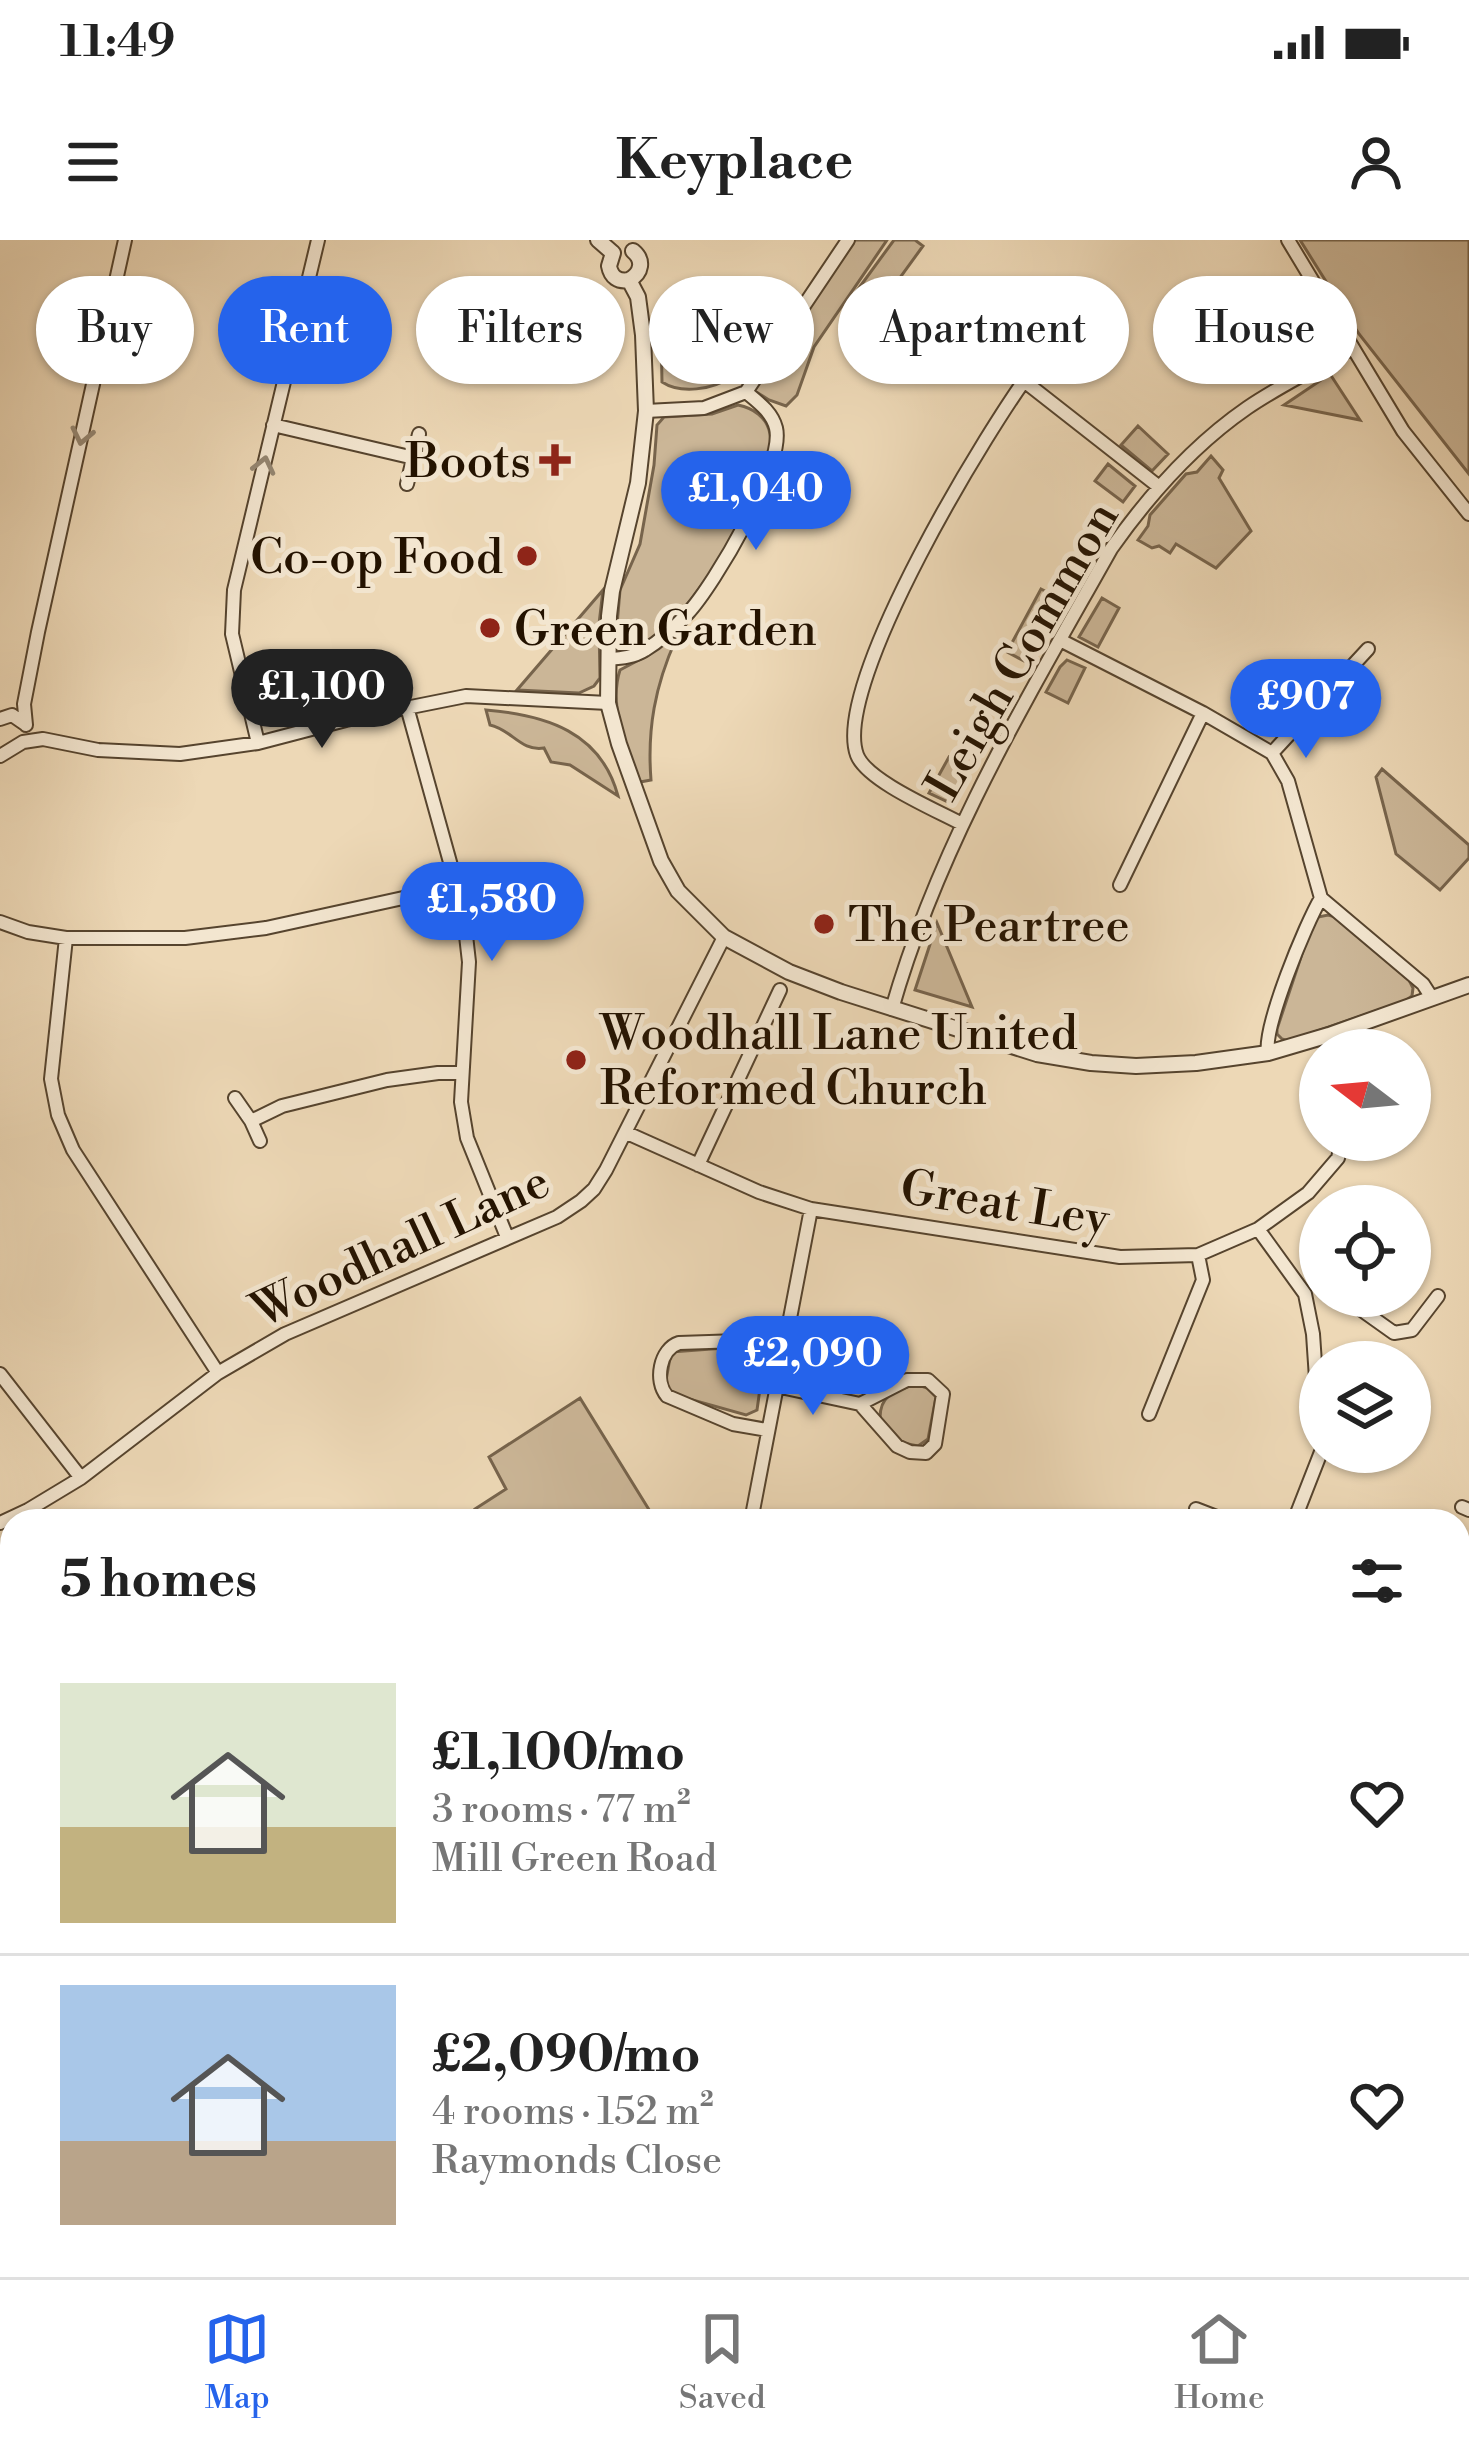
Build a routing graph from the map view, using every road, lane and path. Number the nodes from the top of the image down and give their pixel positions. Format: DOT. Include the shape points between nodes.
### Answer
graph roads {
  1 [pos="125,240"];
  2 [pos="318,240"];
  3 [pos="598,240"];
  4 [pos="848,240"];
  5 [pos="1288,240"];
  6 [pos="635,245"];
  7 [pos="614,253"];
  8 [pos="1310,276"];
  9 [pos="629,280"];
  10 [pos="1357,355"];
  11 [pos="1022,384"];
  12 [pos="1028,384"];
  13 [pos="1290,384"];
  14 [pos="746,392"];
  15 [pos="646,411"];
  16 [pos="273,425"];
  17 [pos="419,434"];
  18 [pos="414,458"];
  19 [pos="407,484"];
  20 [pos="1158,486"];
  21 [pos="1469,514"];
  22 [pos="1060,640"];
  23 [pos="1368,649"];
  24 [pos="609,659"];
  25 [pos="608,703"];
  26 [pos="406,707"];
  27 [pos="1203,713"];
  28 [pos="0,719"];
  29 [pos="26,726"];
  30 [pos="43,739"];
  31 [pos="258,743"];
  32 [pos="9,748"];
  33 [pos="1272,753"];
  34 [pos="962,824"];
  35 [pos="1120,885"];
  36 [pos="458,886"];
  37 [pos="1321,898"];
  38 [pos="0,922"];
  39 [pos="724,937"];
  40 [pos="66,938"];
  41 [pos="1469,985"];
  42 [pos="780,990"];
  43 [pos="1432,998"];
  44 [pos="892,1009"];
  45 [pos="1362,1029"];
  46 [pos="1299,1048"];
  47 [pos="1268,1053"];
  48 [pos="461,1073"];
  49 [pos="235,1098"];
  50 [pos="251,1121"];
  51 [pos="627,1133"];
  52 [pos="260,1141"];
  53 [pos="1335,1161"];
  54 [pos="698,1165"];
  55 [pos="811,1209"];
  56 [pos="1258,1229"];
  57 [pos="506,1238"];
  58 [pos="1198,1255"];
  59 [pos="1299,1278"];
  60 [pos="1438,1296"];
  61 [pos="1431,1305"];
  62 [pos="1371,1317"];
  63 [pos="1422,1317"];
  64 [pos="782,1350"];
  65 [pos="0,1373"];
  66 [pos="218,1373"];
  67 [pos="776,1386"];
  68 [pos="860,1404"];
  69 [pos="1149,1414"];
  70 [pos="767,1430"];
  71 [pos="1313,1473"];
  72 [pos="81,1478"];
  73 [pos="30,1509"];
  74 [pos="754,1509"];
  75 [pos="1299,1509"];
  1 -- 29 [label="street, one-way" via="38,632"];
  2 -- 16 [label="street"];
  3 -- 7 [label="street"];
  4 -- 14 [label="street"];
  5 -- 8 [label="street"];
  6 -- 7 [label="street"];
  6 -- 9 [label="street" via="639,273"];
  7 -- 9 [label="street" via="612,275"];
  9 -- 15 [label="street" via="643,334"];
  10 -- 21 [label="street" via="1403,431"];
  11 -- 34 [label="street" via="922,549 864,683 854,728 867,770"];
  12 -- 20 [label="street"];
  13 -- 20 [label="street, Leigh Common" via="1249,407"];
  14 -- 15 [label="street" via="704,408"];
  14 -- 24 [label="street" via="777,430 757,499 690,611 649,648"];
  15 -- 24 [label="street" via="612,591"];
  16 -- 18 [label="street"];
  31 -- 16 [label="street, one-way" via="232,634 234,590"];
  17 -- 18 [label="street"];
  18 -- 19 [label="street"];
  20 -- 22 [label="street, Leigh Common"];
  22 -- 27 [label="street"];
  22 -- 34 [label="street, Leigh Common"];
  23 -- 33 [label="street"];
  24 -- 25 [label="street"];
  25 -- 26 [label="street" via="493,695"];
  25 -- 39 [label="street" via="661,861 678,891"];
  26 -- 31 [label="street"];
  26 -- 36 [label="street"];
  27 -- 33 [label="street"];
  27 -- 35 [label="street"];
  28 -- 29 [label="street" via="12,715"];
  29 -- 30 [label="street"];
  29 -- 32 [label="street"];
  30 -- 31 [label="street" via="180,754"];
  30 -- 32 [label="street"];
  33 -- 37 [label="street" via="1288,781"];
  34 -- 44 [label="street, Leigh Common"];
  36 -- 40 [label="street" via="266,928"];
  36 -- 48 [label="street" via="469,962"];
  37 -- 43 [label="street"];
  37 -- 47 [label="street" via="1284,987"];
  38 -- 40 [label="street"];
  39 -- 44 [label="street" via="790,972"];
  39 -- 51 [label="street, Woodhall Lane"];
  40 -- 66 [label="street" via="52,1079 58,1115"];
  41 -- 43 [label="street"];
  42 -- 54 [label="street"];
  43 -- 45 [label="street"];
  44 -- 47 [label="street" via="1091,1064"];
  46 -- 47 [label="street"];
  48 -- 50 [label="street" via="374,1083"];
  48 -- 57 [label="street" via="467,1138"];
  49 -- 50 [label="street"];
  50 -- 52 [label="street"];
  51 -- 54 [label="street, Great Ley"];
  51 -- 57 [label="street, Woodhall Lane" via="581,1202"];
  53 -- 56 [label="street, Great Ley" via="1308,1193"];
  54 -- 55 [label="street, Great Ley"];
  55 -- 58 [label="street, Great Ley" via="1120,1257"];
  55 -- 64 [label="street"];
  56 -- 58 [label="street, Great Ley"];
  56 -- 59 [label="street"];
  57 -- 66 [label="street, Woodhall Lane" via="285,1334"];
  58 -- 69 [label="street" via="1203,1280"];
  60 -- 61 [label="street"];
  62 -- 63 [label="street" via="1394,1334"];
  64 -- 67 [label="street"];
  64 -- 70 [label="street" via="739,1341 679,1343 665,1352 660,1378 667,1396"];
  65 -- 72 [label="street"];
  66 -- 72 [label="street, Woodhall Lane"];
  67 -- 68 [label="street"];
  67 -- 70 [label="street"];
  68 -- 68 [label="street" via="907,1379 928,1380 943,1394 935,1444 926,1453 896,1446"];
  70 -- 74 [label="street"];
  71 -- 75 [label="street"];
  72 -- 73 [label="street, Woodhall Lane"];
}
